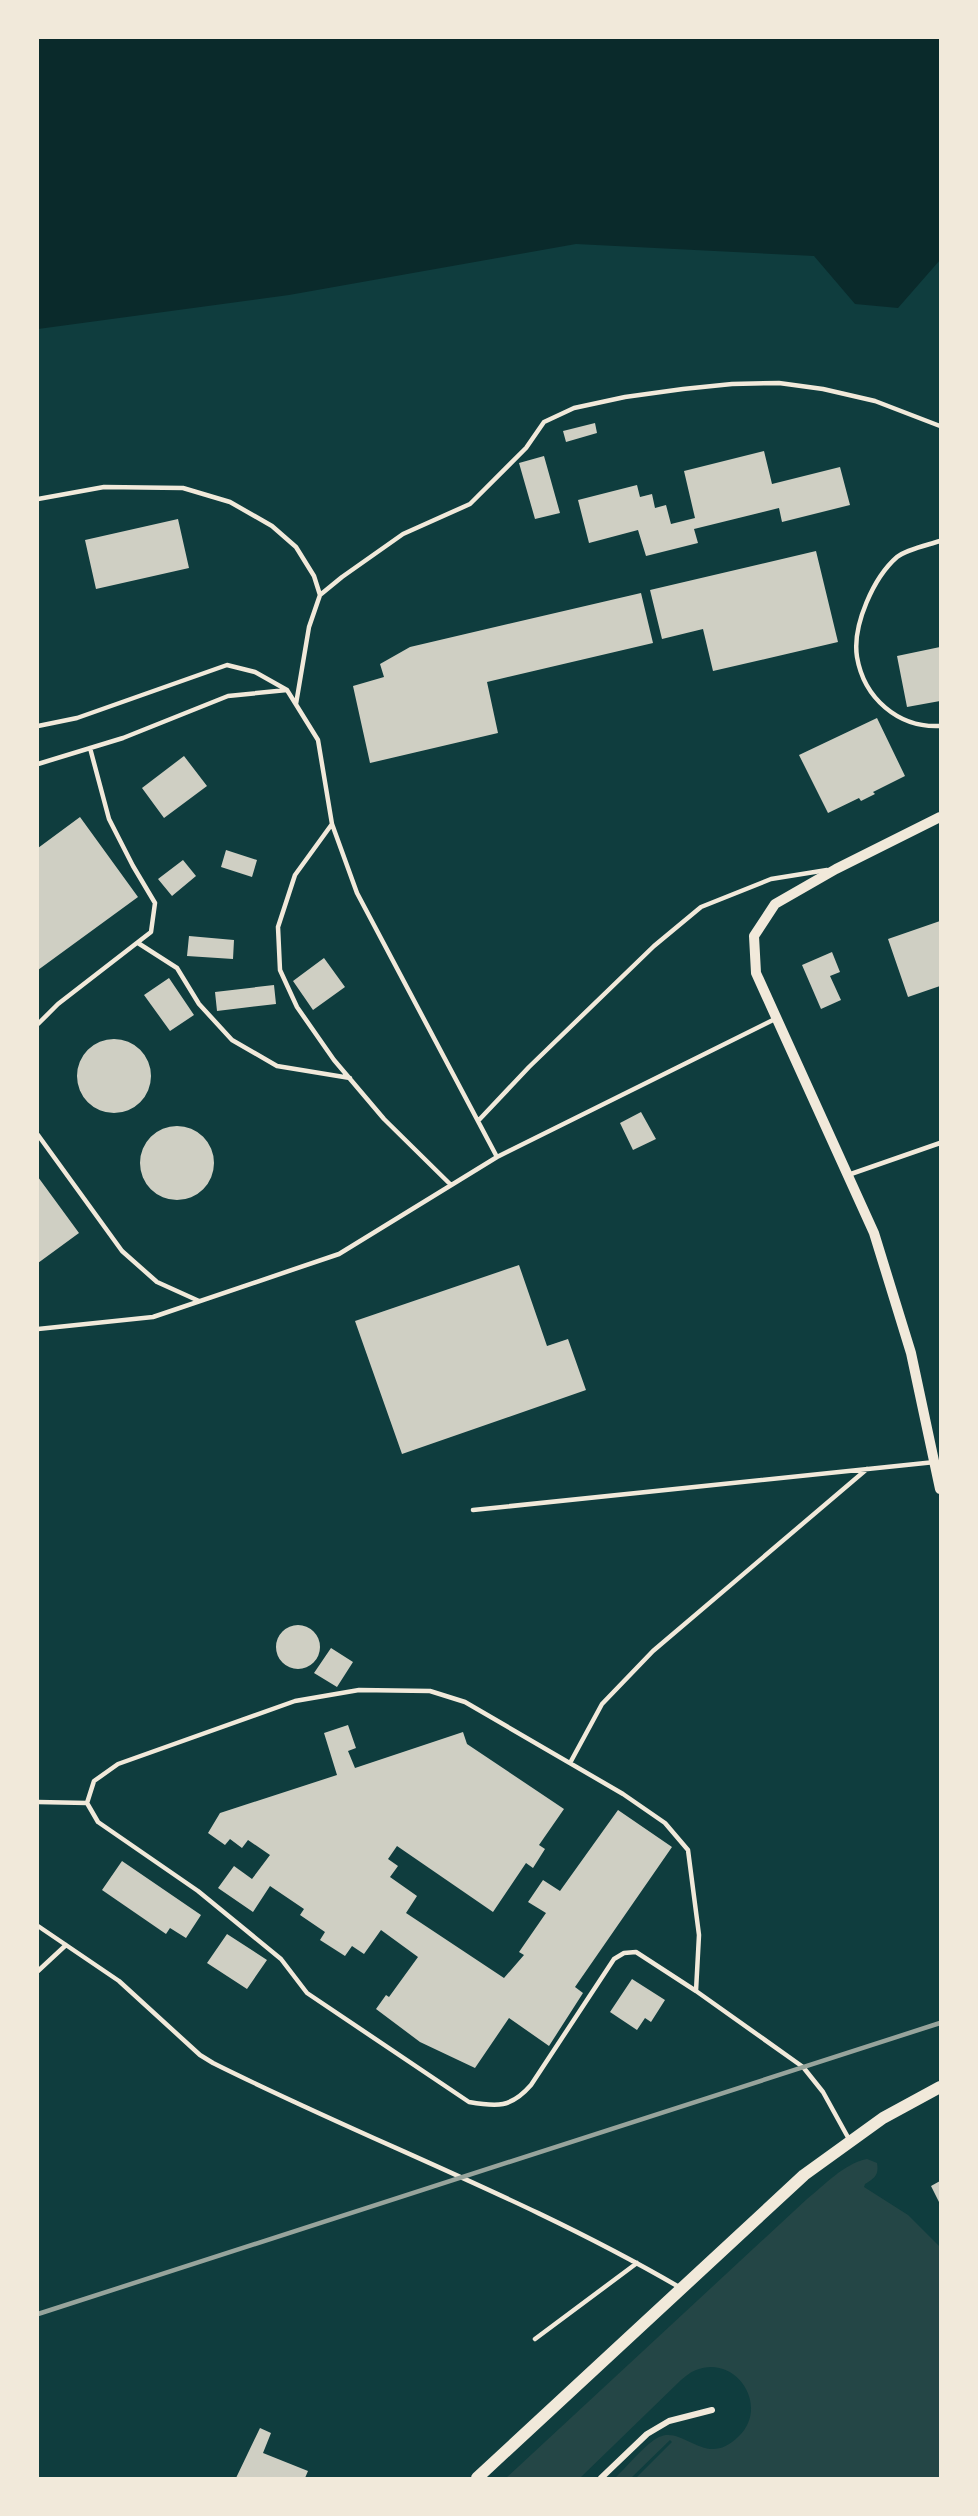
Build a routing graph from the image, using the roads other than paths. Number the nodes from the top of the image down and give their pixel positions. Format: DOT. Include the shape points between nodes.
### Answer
graph roads {
  1 [pos="940,426"];
  2 [pos="38,499"];
  3 [pos="940,541"];
  4 [pos="320,595"];
  5 [pos="287,690"];
  6 [pos="296,704"];
  7 [pos="38,726"];
  8 [pos="940,726"];
  9 [pos="90,748"];
  10 [pos="38,764"];
  11 [pos="940,817"];
  12 [pos="332,824"];
  13 [pos="836,869"];
  14 [pos="138,943"];
  15 [pos="777,1017"];
  16 [pos="38,1024"];
  17 [pos="350,1078"];
  18 [pos="478,1121"];
  19 [pos="38,1135"];
  20 [pos="940,1143"];
  21 [pos="497,1157"];
  22 [pos="848,1176"];
  23 [pos="451,1185"];
  24 [pos="199,1301"];
  25 [pos="38,1329"];
  26 [pos="935,1462"];
  27 [pos="867,1469"];
  28 [pos="940,1489"];
  29 [pos="473,1510"];
  30 [pos="570,1763"];
  31 [pos="38,1802"];
  32 [pos="87,1803"];
  33 [pos="38,1926"];
  34 [pos="66,1945"];
  35 [pos="38,1971"];
  36 [pos="696,1991"];
  37 [pos="940,2087"];
  38 [pos="850,2140"];
  39 [pos="637,2263"];
  40 [pos="682,2289"];
  41 [pos="535,2339"];
  42 [pos="712,2410"];
  43 [pos="477,2478"];
  44 [pos="601,2478"];
  1 -- 4 [label="lane" via="875,401 823,388 779,383 683,388 574,408 544,422 526,448 470,504 403,534"];
  2 -- 4 [label="lane" via="104,487 183,488 230,502 272,526 296,547 314,576"];
  3 -- 8 [label="lane" via="899,555 874,584 860,626 857,656 870,692 895,717 927,727"];
  4 -- 6 [label="lane" via="309,627"];
  5 -- 6 [label="lane"];
  5 -- 7 [label="lane" via="255,672 227,665 77,718"];
  5 -- 9 [label="lane" via="228,696"];
  6 -- 12 [label="lane" via="318,740"];
  9 -- 10 [label="lane"];
  9 -- 14 [label="lane" via="108,819 156,903 151,932"];
  11 -- 13 [label="street"];
  12 -- 17 [label="lane" via="295,875 278,927 280,970 297,1007"];
  12 -- 18 [label="lane" via="357,893"];
  13 -- 15 [label="street" via="775,904 754,936 756,973"];
  13 -- 18 [label="lane" via="771,879 701,907 654,946"];
  14 -- 16 [label="lane"];
  14 -- 17 [label="lane" via="177,968 199,1004 232,1040 277,1066"];
  15 -- 21 [label="lane"];
  15 -- 22 [label="street"];
  17 -- 23 [label="lane" via="384,1119"];
  18 -- 21 [label="lane"];
  19 -- 24 [label="lane" via="122,1251 157,1282"];
  20 -- 22 [label="lane"];
  21 -- 23 [label="lane"];
  22 -- 26 [label="street" via="874,1233 911,1353"];
  23 -- 24 [label="lane" via="339,1254"];
  24 -- 25 [label="lane" via="153,1317"];
  26 -- 27 [label="lane"];
  26 -- 28 [label="street"];
  27 -- 29 [label="lane"];
  27 -- 30 [label="lane" via="653,1651 602,1704"];
  30 -- 32 [label="lane" via="465,1702 430,1691 359,1690 295,1701 118,1764 94,1781"];
  30 -- 36 [label="lane" via="665,1823 688,1850 699,1935"];
  31 -- 32 [label="lane"];
  32 -- 36 [label="lane" via="98,1822 198,1891 281,1959 307,1993 469,2102 492,2106 522,2096 614,1959 624,1953 636,1952"];
  33 -- 34 [label="lane"];
  34 -- 35 [label="lane"];
  34 -- 39 [label="lane" via="119,1981 213,2063 446,2169"];
  36 -- 38 [label="lane" via="802,2067 823,2092"];
  37 -- 38 [label="main road"];
  38 -- 40 [label="main road" via="804,2175"];
  39 -- 40 [label="lane"];
  39 -- 41 [label="lane"];
  40 -- 43 [label="main road"];
  42 -- 44 [label="street" via="669,2421 647,2434"];
}
